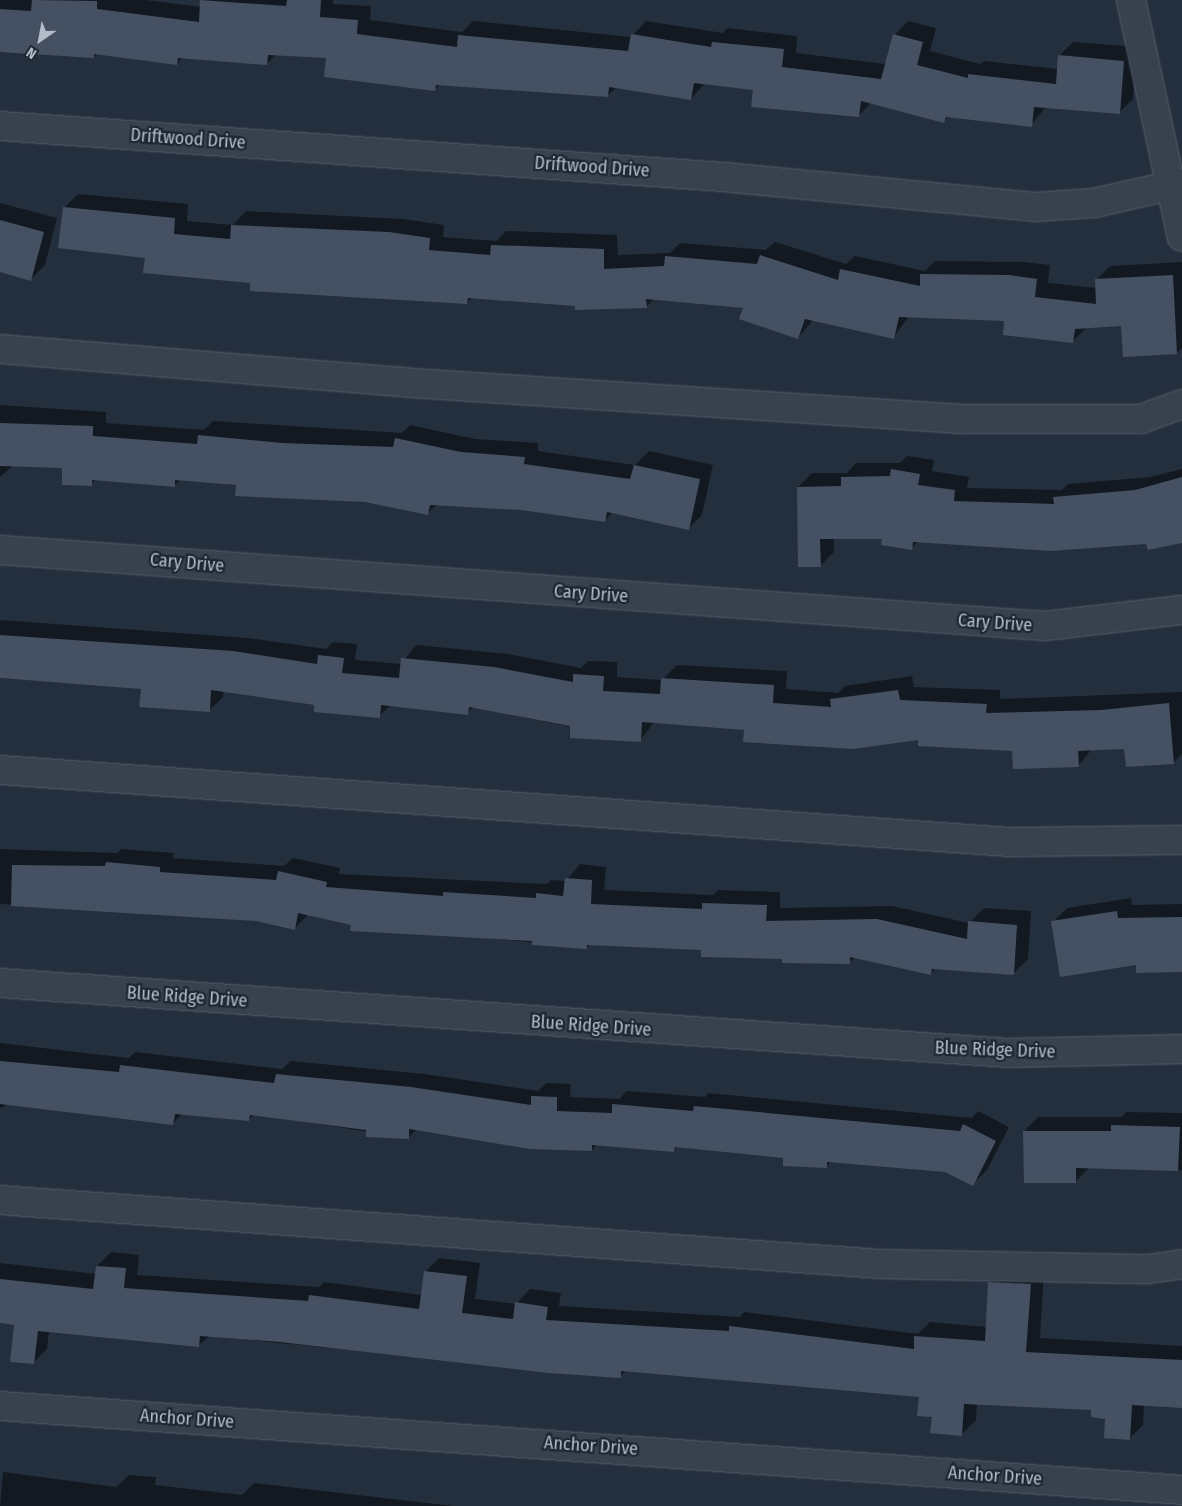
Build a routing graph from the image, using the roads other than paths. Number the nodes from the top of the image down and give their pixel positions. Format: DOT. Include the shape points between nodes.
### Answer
graph roads {
  1 [pos="1131,0"];
  2 [pos="0,126"];
  3 [pos="1177,184"];
  4 [pos="1182,236"];
  5 [pos="0,349"];
  6 [pos="1182,404"];
  7 [pos="0,550"];
  8 [pos="1182,610"];
  9 [pos="0,770"];
  10 [pos="1182,840"];
  11 [pos="0,983"];
  12 [pos="1182,1049"];
  13 [pos="0,1200"];
  14 [pos="1182,1264"];
  15 [pos="0,1406"];
  16 [pos="1182,1490"];
  1 -- 3 [label="street"];
  2 -- 3 [label="street, Driftwood Drive" via="734,177 1035,207 1094,203"];
  3 -- 4 [label="street"];
  5 -- 6 [label="street" via="412,382 962,420 1141,420"];
  7 -- 8 [label="street, Cary Drive" via="1045,626"];
  9 -- 10 [label="street" via="1008,842"];
  11 -- 12 [label="street, Blue Ridge Drive" via="1009,1053"];
  13 -- 14 [label="street" via="879,1264 1148,1269"];
  15 -- 16 [label="street, Anchor Drive"];
}
